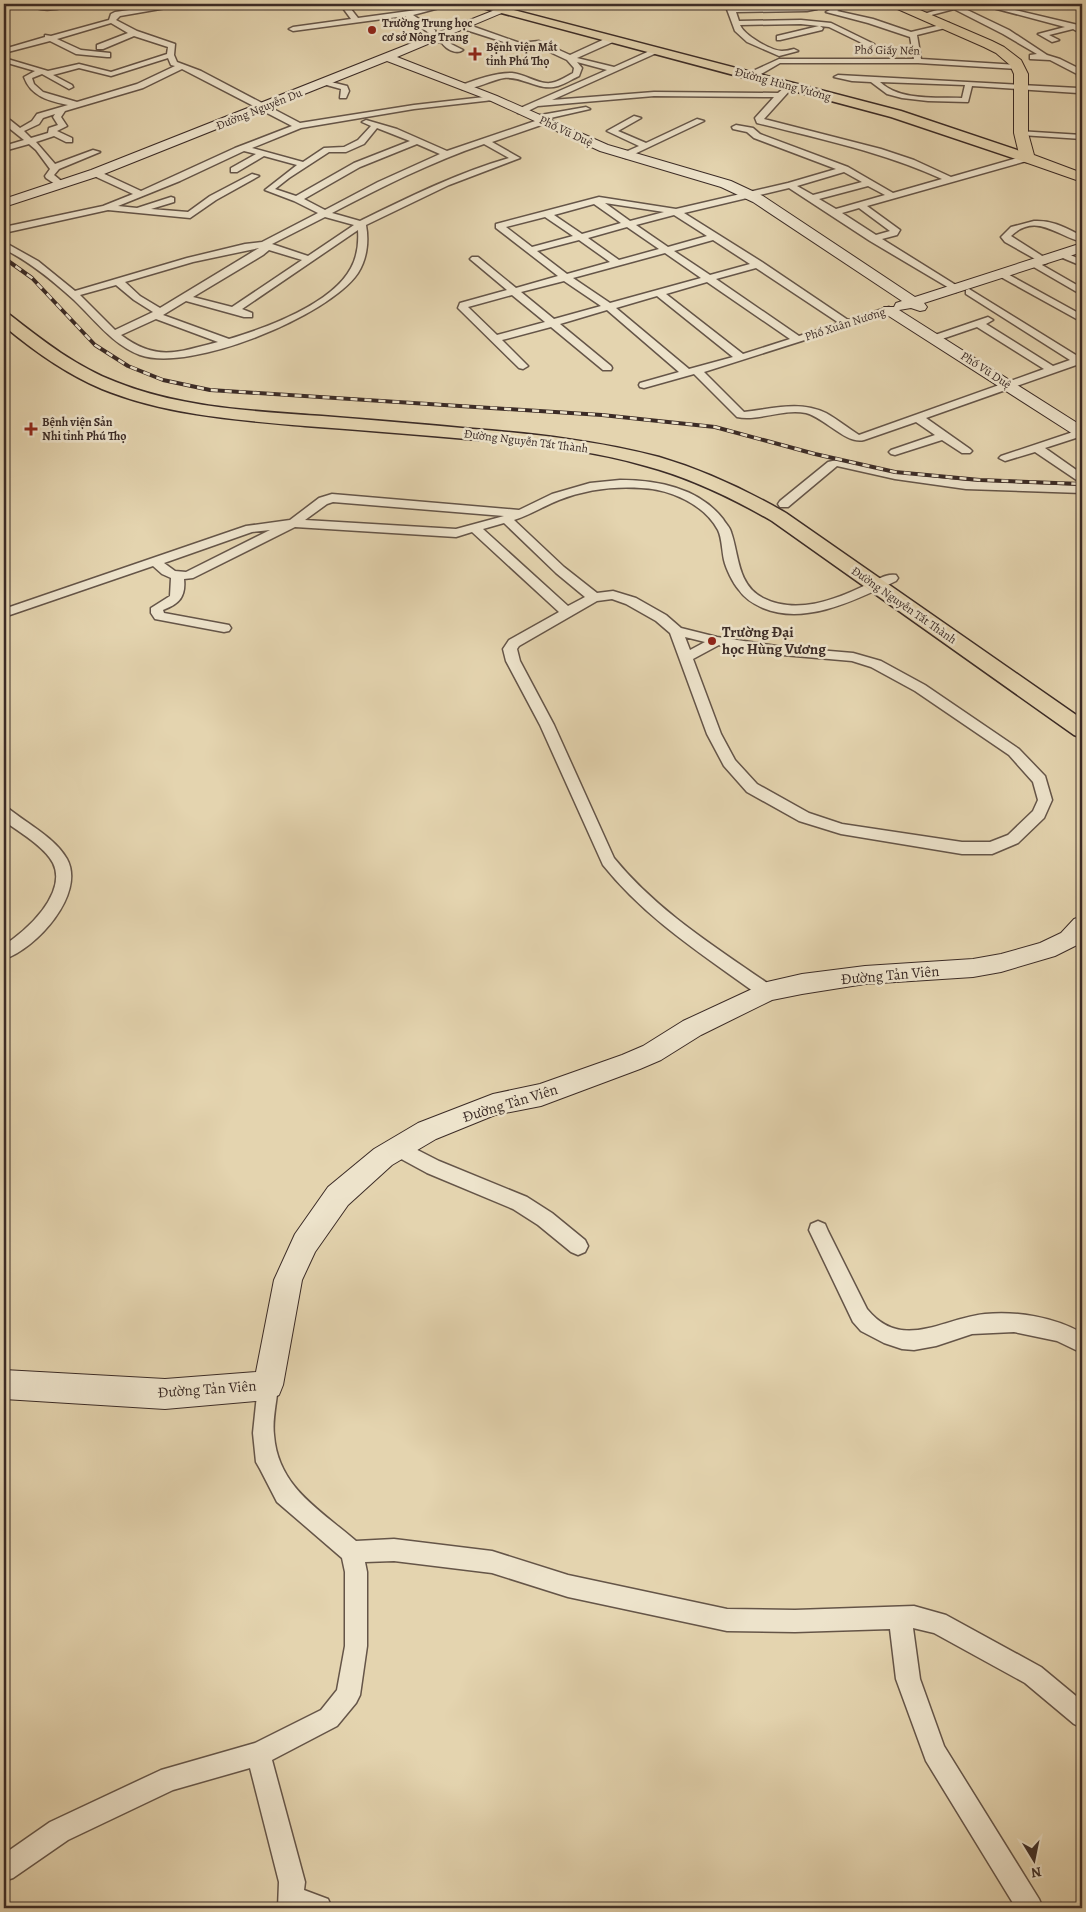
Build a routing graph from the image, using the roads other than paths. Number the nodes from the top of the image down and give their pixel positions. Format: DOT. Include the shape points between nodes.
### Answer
graph roads {
  1 [pos="32,4"];
  2 [pos="69,4"];
  3 [pos="112,4"];
  4 [pos="185,4"];
  5 [pos="343,4"];
  6 [pos="451,4"];
  7 [pos="479,4"];
  8 [pos="813,4"];
  9 [pos="846,4"];
  10 [pos="897,4"];
  11 [pos="967,4"];
  12 [pos="982,4"];
  13 [pos="730,7"];
  14 [pos="504,8"];
  15 [pos="952,8"];
  16 [pos="126,12"];
  17 [pos="406,13"];
  18 [pos="924,15"];
  19 [pos="112,20"];
  20 [pos="357,21"];
  21 [pos="737,23"];
  22 [pos="831,25"];
  23 [pos="946,25"];
  24 [pos="463,26"];
  25 [pos="120,27"];
  26 [pos="1079,27"];
  27 [pos="293,29"];
  28 [pos="1082,32"];
  29 [pos="134,33"];
  30 [pos="912,35"];
  31 [pos="48,37"];
  32 [pos="434,38"];
  33 [pos="780,38"];
  34 [pos="612,39"];
  35 [pos="1055,40"];
  36 [pos="60,42"];
  37 [pos="100,47"];
  38 [pos="41,48"];
  39 [pos="459,50"];
  40 [pos="799,50"];
  41 [pos="854,50"];
  42 [pos="863,50"];
  43 [pos="872,50"];
  44 [pos="907,50"];
  45 [pos="915,50"];
  46 [pos="4,51"];
  47 [pos="657,51"];
  48 [pos="170,54"];
  49 [pos="107,55"];
  50 [pos="1043,56"];
  51 [pos="387,57"];
  52 [pos="568,57"];
  53 [pos="779,57"];
  54 [pos="550,59"];
  55 [pos="4,60"];
  56 [pos="1019,60"];
  57 [pos="918,61"];
  58 [pos="182,66"];
  59 [pos="615,70"];
  60 [pos="749,71"];
  61 [pos="44,73"];
  62 [pos="1081,74"];
  63 [pos="838,76"];
  64 [pos="872,79"];
  65 [pos="326,82"];
  66 [pos="969,82"];
  67 [pos="789,86"];
  68 [pos="1021,86"];
  69 [pos="69,87"];
  70 [pos="466,87"];
  71 [pos="1082,94"];
  72 [pos="779,95"];
  73 [pos="343,96"];
  74 [pos="493,98"];
  75 [pos="594,99"];
  76 [pos="537,104"];
  77 [pos="80,105"];
  78 [pos="264,107"];
  79 [pos="62,110"];
  80 [pos="520,111"];
  81 [pos="374,114"];
  82 [pos="352,117"];
  83 [pos="637,118"];
  84 [pos="391,119"];
  85 [pos="541,120"];
  86 [pos="700,121"];
  87 [pos="4,122"];
  88 [pos="376,125"];
  89 [pos="408,125"];
  90 [pos="299,126"];
  91 [pos="736,127"];
  92 [pos="23,130"];
  93 [pos="394,131"];
  94 [pos="54,133"];
  95 [pos="1021,133"];
  96 [pos="1082,137"];
  97 [pos="69,140"];
  98 [pos="33,141"];
  99 [pos="418,141"];
  100 [pos="484,141"];
  101 [pos="646,146"];
  102 [pos="244,148"];
  103 [pos="4,149"];
  104 [pos="96,152"];
  105 [pos="264,153"];
  106 [pos="445,154"];
  107 [pos="626,155"];
  108 [pos="1026,155"];
  109 [pos="462,162"];
  110 [pos="304,164"];
  111 [pos="54,169"];
  112 [pos="845,169"];
  113 [pos="234,170"];
  114 [pos="1082,172"];
  115 [pos="95,173"];
  116 [pos="255,176"];
  117 [pos="1082,178"];
  118 [pos="952,180"];
  119 [pos="870,183"];
  120 [pos="62,184"];
  121 [pos="790,185"];
  122 [pos="140,195"];
  123 [pos="748,195"];
  124 [pos="894,197"];
  125 [pos="812,198"];
  126 [pos="296,199"];
  127 [pos="171,200"];
  128 [pos="595,201"];
  129 [pos="4,203"];
  130 [pos="158,204"];
  131 [pos="861,206"];
  132 [pos="106,208"];
  133 [pos="134,212"];
  134 [pos="676,212"];
  135 [pos="836,212"];
  136 [pos="326,214"];
  137 [pos="547,214"];
  138 [pos="361,224"];
  139 [pos="629,224"];
  140 [pos="4,230"];
  141 [pos="582,237"];
  142 [pos="714,237"];
  143 [pos="873,239"];
  144 [pos="1082,239"];
  145 [pos="4,245"];
  146 [pos="266,246"];
  147 [pos="1082,247"];
  148 [pos="531,250"];
  149 [pos="668,250"];
  150 [pos="1061,254"];
  151 [pos="309,259"];
  152 [pos="475,259"];
  153 [pos="1039,262"];
  154 [pos="619,264"];
  155 [pos="759,264"];
  156 [pos="1082,264"];
  157 [pos="1002,274"];
  158 [pos="566,278"];
  159 [pos="711,279"];
  160 [pos="119,282"];
  161 [pos="963,291"];
  162 [pos="1080,291"];
  163 [pos="514,292"];
  164 [pos="74,294"];
  165 [pos="660,294"];
  166 [pos="183,297"];
  167 [pos="1048,300"];
  168 [pos="610,308"];
  169 [pos="905,308"];
  170 [pos="234,310"];
  171 [pos="157,313"];
  172 [pos="1005,314"];
  173 [pos="4,315"];
  174 [pos="248,315"];
  175 [pos="1082,319"];
  176 [pos="978,323"];
  177 [pos="552,324"];
  178 [pos="847,324"];
  179 [pos="114,334"];
  180 [pos="936,338"];
  181 [pos="496,339"];
  182 [pos="798,340"];
  183 [pos="228,342"];
  184 [pos="741,358"];
  185 [pos="1080,360"];
  186 [pos="523,366"];
  187 [pos="607,368"];
  188 [pos="1054,371"];
  189 [pos="692,372"];
  190 [pos="644,385"];
  191 [pos="1010,386"];
  192 [pos="919,419"];
  193 [pos="1082,432"];
  194 [pos="943,436"];
  195 [pos="584,442"];
  196 [pos="1035,447"];
  197 [pos="966,451"];
  198 [pos="895,452"];
  199 [pos="1005,458"];
  200 [pos="1082,479"];
  201 [pos="1082,490"];
  202 [pos="784,504"];
  203 [pos="523,513"];
  204 [pos="401,516"];
  205 [pos="506,519"];
  206 [pos="293,523"];
  207 [pos="475,529"];
  208 [pos="155,561"];
  209 [pos="547,575"];
  210 [pos="177,577"];
  211 [pos="884,582"];
  212 [pos="594,597"];
  213 [pos="568,612"];
  214 [pos="4,613"];
  215 [pos="224,628"];
  216 [pos="676,631"];
  217 [pos="717,641"];
  218 [pos="685,658"];
  219 [pos="1082,710"];
  220 [pos="1082,730"];
  221 [pos="4,812"];
  222 [pos="1082,926"];
  223 [pos="4,953"];
  224 [pos="767,992"];
  225 [pos="398,1148"];
  226 [pos="818,1230"];
  227 [pos="578,1246"];
  228 [pos="1082,1344"];
  229 [pos="4,1385"];
  230 [pos="268,1385"];
  231 [pos="352,1552"];
  232 [pos="900,1618"];
  233 [pos="1082,1716"];
  234 [pos="258,1754"];
  235 [pos="4,1869"];
  236 [pos="291,1903"];
  237 [pos="319,1908"];
  238 [pos="1030,1908"];
  1 -- 2 [label="street" via="40,7"];
  3 -- 16 [label="street"];
  4 -- 16 [label="street"];
  5 -- 20 [label="street"];
  6 -- 17 [label="street"];
  7 -- 14 [label="main road, Đường Hùng Vương"];
  8 -- 13 [label="street" via="814,7 807,9"];
  9 -- 30 [label="street" via="830,12"];
  10 -- 18 [label="highway"];
  11 -- 15 [label="street"];
  12 -- 26 [label="street"];
  13 -- 21 [label="street"];
  14 -- 24 [label="street, Đường Nguyễn Du"];
  14 -- 34 [label="main road, Đường Hùng Vương"];
  14 -- 60 [label="main road, Đường Hùng Vương"];
  15 -- 18 [label="street"];
  15 -- 50 [label="street" via="1006,32"];
  16 -- 19 [label="street"];
  17 -- 20 [label="street"];
  17 -- 32 [label="street" via="432,32"];
  18 -- 23 [label="highway"];
  19 -- 25 [label="street"];
  19 -- 31 [label="street"];
  20 -- 27 [label="street"];
  21 -- 22 [label="street"];
  21 -- 53 [label="street" via="750,40"];
  22 -- 33 [label="street"];
  22 -- 42 [label="street" via="870,44"];
  23 -- 30 [label="street"];
  23 -- 56 [label="highway"];
  24 -- 32 [label="street, Đường Nguyễn Du"];
  24 -- 52 [label="street" via="520,44 536,43"];
  25 -- 29 [label="street"];
  25 -- 36 [label="street"];
  26 -- 28 [label="street"];
  26 -- 35 [label="street" via="1042,34"];
  29 -- 37 [label="street"];
  29 -- 48 [label="street" via="172,46"];
  30 -- 45 [label="street"];
  31 -- 36 [label="street"];
  31 -- 46 [label="street"];
  32 -- 39 [label="street"];
  32 -- 51 [label="street, Đường Nguyễn Du"];
  34 -- 47 [label="main road, Đường Hùng Vương"];
  34 -- 52 [label="street"];
  36 -- 38 [label="street"];
  36 -- 49 [label="street" via="79,52"];
  40 -- 53 [label="street"];
  41 -- 42 [label="street"];
  42 -- 43 [label="street"];
  44 -- 45 [label="street"];
  45 -- 57 [label="street"];
  47 -- 59 [label="street"];
  47 -- 60 [label="main road, Đường Hùng Vương"];
  48 -- 58 [label="street" via="174,63"];
  48 -- 61 [label="street" via="111,74 79,66"];
  50 -- 56 [label="street, Phố Giấy Nến"];
  50 -- 62 [label="street" via="1056,58"];
  51 -- 65 [label="street, Đường Nguyễn Du"];
  51 -- 70 [label="street, Phố Vũ Duệ"];
  52 -- 54 [label="street"];
  52 -- 59 [label="street"];
  52 -- 70 [label="street" via="578,68 576,74 547,87 516,76 484,80"];
  53 -- 57 [label="street, Phố Giấy Nến"];
  53 -- 60 [label="street, Phố Giấy Nến"];
  55 -- 61 [label="street"];
  56 -- 57 [label="street, Phố Giấy Nến"];
  56 -- 68 [label="highway"];
  58 -- 77 [label="street" via="140,86"];
  58 -- 78 [label="street"];
  59 -- 76 [label="street"];
  60 -- 67 [label="main road, Đường Hùng Vương"];
  60 -- 108 [label="main road, Đường Hùng Vương" via="905,111"];
  61 -- 69 [label="street"];
  61 -- 77 [label="street" via="28,77 32,87 39,93"];
  62 -- 71 [label="street"];
  63 -- 64 [label="street"];
  64 -- 66 [label="street"];
  64 -- 66 [label="street" via="882,89 894,93 965,105"];
  65 -- 73 [label="street" via="346,89"];
  65 -- 78 [label="street, Đường Nguyễn Du"];
  66 -- 68 [label="street"];
  67 -- 72 [label="street"];
  67 -- 108 [label="main road, Đường Hùng Vương" via="930,124"];
  68 -- 71 [label="street"];
  68 -- 95 [label="highway"];
  70 -- 74 [label="street, Phố Vũ Duệ"];
  72 -- 75 [label="street" via="671,93"];
  72 -- 118 [label="street" via="759,118 760,121 878,151"];
  74 -- 80 [label="street, Phố Vũ Duệ"];
  74 -- 81 [label="street"];
  75 -- 76 [label="street"];
  75 -- 85 [label="street" via="599,107"];
  76 -- 80 [label="street"];
  77 -- 79 [label="street"];
  78 -- 90 [label="street"];
  78 -- 115 [label="street, Đường Nguyễn Du"];
  79 -- 92 [label="street" via="40,116"];
  79 -- 94 [label="street" via="57,117 63,126 52,130"];
  80 -- 85 [label="street, Phố Vũ Duệ"];
  81 -- 82 [label="street"];
  81 -- 84 [label="street"];
  82 -- 88 [label="street"];
  82 -- 90 [label="street"];
  83 -- 101 [label="street" via="611,131"];
  85 -- 100 [label="street"];
  85 -- 107 [label="street, Phố Vũ Duệ"];
  86 -- 101 [label="street"];
  87 -- 98 [label="street"];
  88 -- 93 [label="street"];
  88 -- 110 [label="street" via="354,146 330,149"];
  89 -- 93 [label="street"];
  90 -- 102 [label="street"];
  91 -- 112 [label="street"];
  93 -- 99 [label="street"];
  94 -- 97 [label="street"];
  94 -- 98 [label="street"];
  95 -- 96 [label="street"];
  95 -- 108 [label="highway"];
  98 -- 103 [label="street"];
  98 -- 111 [label="street"];
  99 -- 106 [label="street"];
  99 -- 126 [label="street" via="357,165"];
  100 -- 106 [label="street"];
  100 -- 138 [label="street" via="516,158 475,167"];
  101 -- 107 [label="street"];
  102 -- 105 [label="street"];
  102 -- 122 [label="street"];
  104 -- 111 [label="street"];
  105 -- 110 [label="street"];
  105 -- 113 [label="street"];
  106 -- 109 [label="street"];
  106 -- 136 [label="street"];
  107 -- 123 [label="street, Phố Vũ Duệ" via="710,178"];
  108 -- 114 [label="highway, Đường Hùng Vương"];
  108 -- 117 [label="highway, Đường Hùng Vương"];
  108 -- 118 [label="street"];
  110 -- 126 [label="street" via="269,189"];
  111 -- 120 [label="street" via="49,176"];
  112 -- 119 [label="street"];
  112 -- 121 [label="street"];
  115 -- 120 [label="street, Đường Nguyễn Du"];
  115 -- 122 [label="street"];
  116 -- 133 [label="street" via="213,198 193,215"];
  118 -- 124 [label="street"];
  119 -- 124 [label="street"];
  119 -- 125 [label="street"];
  120 -- 129 [label="street, Đường Nguyễn Du"];
  121 -- 123 [label="street"];
  121 -- 125 [label="street"];
  122 -- 130 [label="street"];
  122 -- 132 [label="street"];
  123 -- 134 [label="street"];
  123 -- 169 [label="street, Phố Vũ Duệ" via="752,201"];
  124 -- 131 [label="street"];
  125 -- 135 [label="street"];
  126 -- 136 [label="street"];
  127 -- 130 [label="street"];
  128 -- 134 [label="street" via="645,205"];
  128 -- 137 [label="street"];
  128 -- 139 [label="street"];
  130 -- 133 [label="street"];
  131 -- 135 [label="street"];
  131 -- 143 [label="street" via="894,230 894,233"];
  132 -- 133 [label="street"];
  132 -- 140 [label="street"];
  134 -- 139 [label="street"];
  134 -- 142 [label="street"];
  135 -- 143 [label="street"];
  136 -- 138 [label="street"];
  136 -- 146 [label="street"];
  137 -- 141 [label="street"];
  137 -- 148 [label="street" via="499,226"];
  138 -- 151 [label="street"];
  138 -- 183 [label="street" via="357,268 344,284 288,321"];
  139 -- 141 [label="street"];
  139 -- 149 [label="street"];
  141 -- 148 [label="street"];
  141 -- 154 [label="street"];
  142 -- 149 [label="street"];
  142 -- 155 [label="street"];
  143 -- 161 [label="street"];
  144 -- 153 [label="street" via="1045,222 1018,226 1008,234 1008,240"];
  145 -- 164 [label="street" via="37,263"];
  146 -- 151 [label="street"];
  146 -- 160 [label="street" via="221,252"];
  146 -- 166 [label="street" via="260,253"];
  147 -- 150 [label="street, Phố Xuân Nương"];
  148 -- 158 [label="street"];
  149 -- 154 [label="street"];
  149 -- 159 [label="street"];
  150 -- 153 [label="street, Phố Xuân Nương"];
  150 -- 156 [label="street"];
  151 -- 170 [label="street"];
  152 -- 163 [label="street"];
  153 -- 157 [label="street, Phố Xuân Nương"];
  153 -- 162 [label="street"];
  154 -- 158 [label="street"];
  155 -- 159 [label="street"];
  155 -- 178 [label="street"];
  157 -- 161 [label="street, Phố Xuân Nương" via="988,286"];
  157 -- 167 [label="street"];
  158 -- 163 [label="street"];
  158 -- 168 [label="street"];
  159 -- 165 [label="street"];
  159 -- 182 [label="street"];
  160 -- 164 [label="street"];
  160 -- 171 [label="street"];
  161 -- 169 [label="street, Phố Xuân Nương"];
  161 -- 172 [label="street"];
  162 -- 167 [label="street"];
  163 -- 177 [label="street"];
  163 -- 181 [label="street" via="463,307"];
  164 -- 179 [label="street"];
  165 -- 168 [label="street"];
  165 -- 184 [label="street"];
  166 -- 170 [label="street"];
  166 -- 171 [label="street"];
  167 -- 175 [label="street"];
  168 -- 177 [label="street"];
  168 -- 189 [label="street"];
  169 -- 178 [label="street, Phố Xuân Nương"];
  169 -- 180 [label="street, Phố Vũ Duệ"];
  170 -- 174 [label="street"];
  171 -- 179 [label="street"];
  171 -- 183 [label="street"];
  172 -- 176 [label="street"];
  172 -- 185 [label="street"];
  173 -- 195 [label="main road, Đường Nguyễn Tất Thành" via="62,362 111,386 148,399 242,415"];
  176 -- 180 [label="street"];
  176 -- 188 [label="street"];
  177 -- 181 [label="street"];
  177 -- 187 [label="street"];
  178 -- 182 [label="street, Phố Xuân Nương"];
  179 -- 183 [label="street" via="125,344 159,356 180,355"];
  180 -- 191 [label="street, Phố Vũ Duệ"];
  181 -- 186 [label="street"];
  182 -- 184 [label="street, Phố Xuân Nương"];
  184 -- 189 [label="street, Phố Xuân Nương"];
  185 -- 188 [label="street"];
  188 -- 191 [label="street"];
  189 -- 190 [label="street, Phố Xuân Nương"];
  189 -- 192 [label="street" via="741,415 806,409 824,416 856,438"];
  191 -- 192 [label="street"];
  191 -- 193 [label="street, Phố Vũ Duệ"];
  192 -- 194 [label="street"];
  193 -- 196 [label="street"];
  194 -- 197 [label="street"];
  194 -- 198 [label="street"];
  195 -- 202 [label="main road, Đường Nguyễn Tất Thành" via="645,450 690,462 723,474"];
  195 -- 211 [label="main road, Đường Nguyễn Tất Thành" via="678,469 751,500"];
  196 -- 199 [label="street"];
  196 -- 200 [label="street"];
  201 -- 202 [label="street" via="966,485 895,476 837,463"];
  202 -- 211 [label="main road, Đường Nguyễn Tất Thành"];
  203 -- 204 [label="street"];
  203 -- 205 [label="street"];
  203 -- 211 [label="street" via="556,497 590,487 643,484 694,499 714,515 725,530 731,563 744,589 766,605 787,610 815,608"];
  204 -- 206 [label="street"];
  204 -- 206 [label="street" via="332,498"];
  204 -- 207 [label="street" via="456,533"];
  205 -- 207 [label="street"];
  205 -- 209 [label="street"];
  206 -- 208 [label="street" via="250,529"];
  206 -- 210 [label="street" via="189,575"];
  207 -- 209 [label="street"];
  208 -- 210 [label="street"];
  208 -- 214 [label="street"];
  209 -- 212 [label="street"];
  209 -- 213 [label="street"];
  210 -- 215 [label="street" via="179,592 173,601 157,608 156,613"];
  211 -- 219 [label="main road, Đường Nguyễn Tất Thành"];
  211 -- 220 [label="main road, Đường Nguyễn Tất Thành"];
  212 -- 213 [label="street"];
  212 -- 216 [label="street" via="613,595 631,601"];
  213 -- 224 [label="street" via="514,643 510,649 608,861 622,880 665,918"];
  216 -- 217 [label="street"];
  216 -- 218 [label="street"];
  217 -- 218 [label="street"];
  217 -- 218 [label="street" via="853,657 876,664 920,688 1025,762 1040,780 1045,800 1039,814 1012,839 992,848 962,848 841,829 804,818 752,788 729,763 714,734"];
  221 -- 223 [label="street" via="52,852 63,873 55,906 27,938"];
  222 -- 224 [label="street, Đường Tản Viên" via="1069,939 1047,950 1001,963 973,968 865,975"];
  224 -- 225 [label="street, Đường Tản Viên" via="631,1062 541,1094 494,1105 427,1131"];
  225 -- 227 [label="street" via="433,1167 520,1203"];
  225 -- 230 [label="street, Đường Tản Viên" via="338,1196 306,1243 288,1280"];
  226 -- 228 [label="street" via="847,1293 865,1322 889,1337 915,1342 973,1325 1005,1322 1042,1328 1073,1337"];
  229 -- 230 [label="street, Đường Tản Viên" via="166,1394"];
  230 -- 231 [label="street" via="263,1433 267,1462 285,1494"];
  231 -- 232 [label="street" via="394,1550 492,1562 568,1586 727,1620"];
  231 -- 234 [label="street" via="356,1572 356,1646 348,1695 329,1718"];
  232 -- 233 [label="street" via="914,1617 938,1623 982,1646 1033,1674"];
  232 -- 238 [label="street" via="908,1679 934,1753"];
  234 -- 235 [label="street" via="170,1779 59,1831"];
  234 -- 236 [label="street" via="292,1882"];
  236 -- 237 [label="street"];
}
